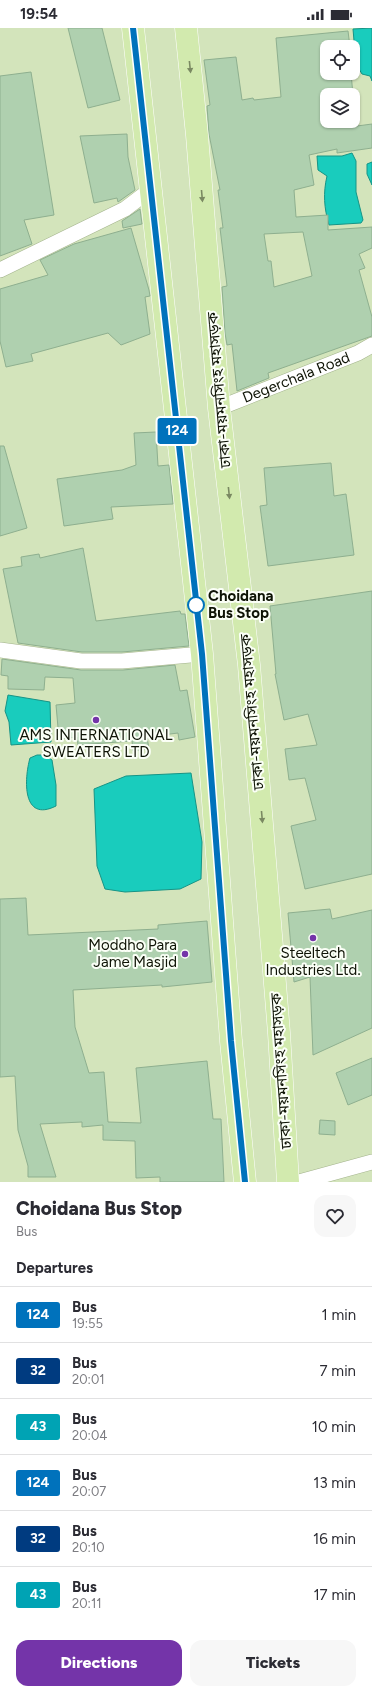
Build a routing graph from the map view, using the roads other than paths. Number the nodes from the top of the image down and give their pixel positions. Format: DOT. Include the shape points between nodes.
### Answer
graph roads {
  1 [pos="133,28"];
  2 [pos="186,28"];
  3 [pos="150,190"];
  4 [pos="0,270"];
  5 [pos="372,345"];
  6 [pos="219,408"];
  7 [pos="0,650"];
  8 [pos="202,654"];
  9 [pos="372,1162"];
  10 [pos="245,1182"];
  11 [pos="288,1182"];
  12 [pos="299,1182"];
  1 -- 3 [label="highway"];
  2 -- 6 [label="highway, ঢাকা-ময়মনসিংহ মহাসড়ক, one-way"];
  3 -- 4 [label="street" via="125,209"];
  3 -- 8 [label="highway"];
  5 -- 6 [label="street, Degerchala Road" via="358,353"];
  6 -- 11 [label="highway, ঢাকা-ময়মনসিংহ মহাসড়ক, one-way" via="249,665 279,1032"];
  7 -- 8 [label="street" via="81,661 122,661"];
  8 -- 10 [label="highway" via="231,1041"];
  9 -- 12 [label="street"];
}
